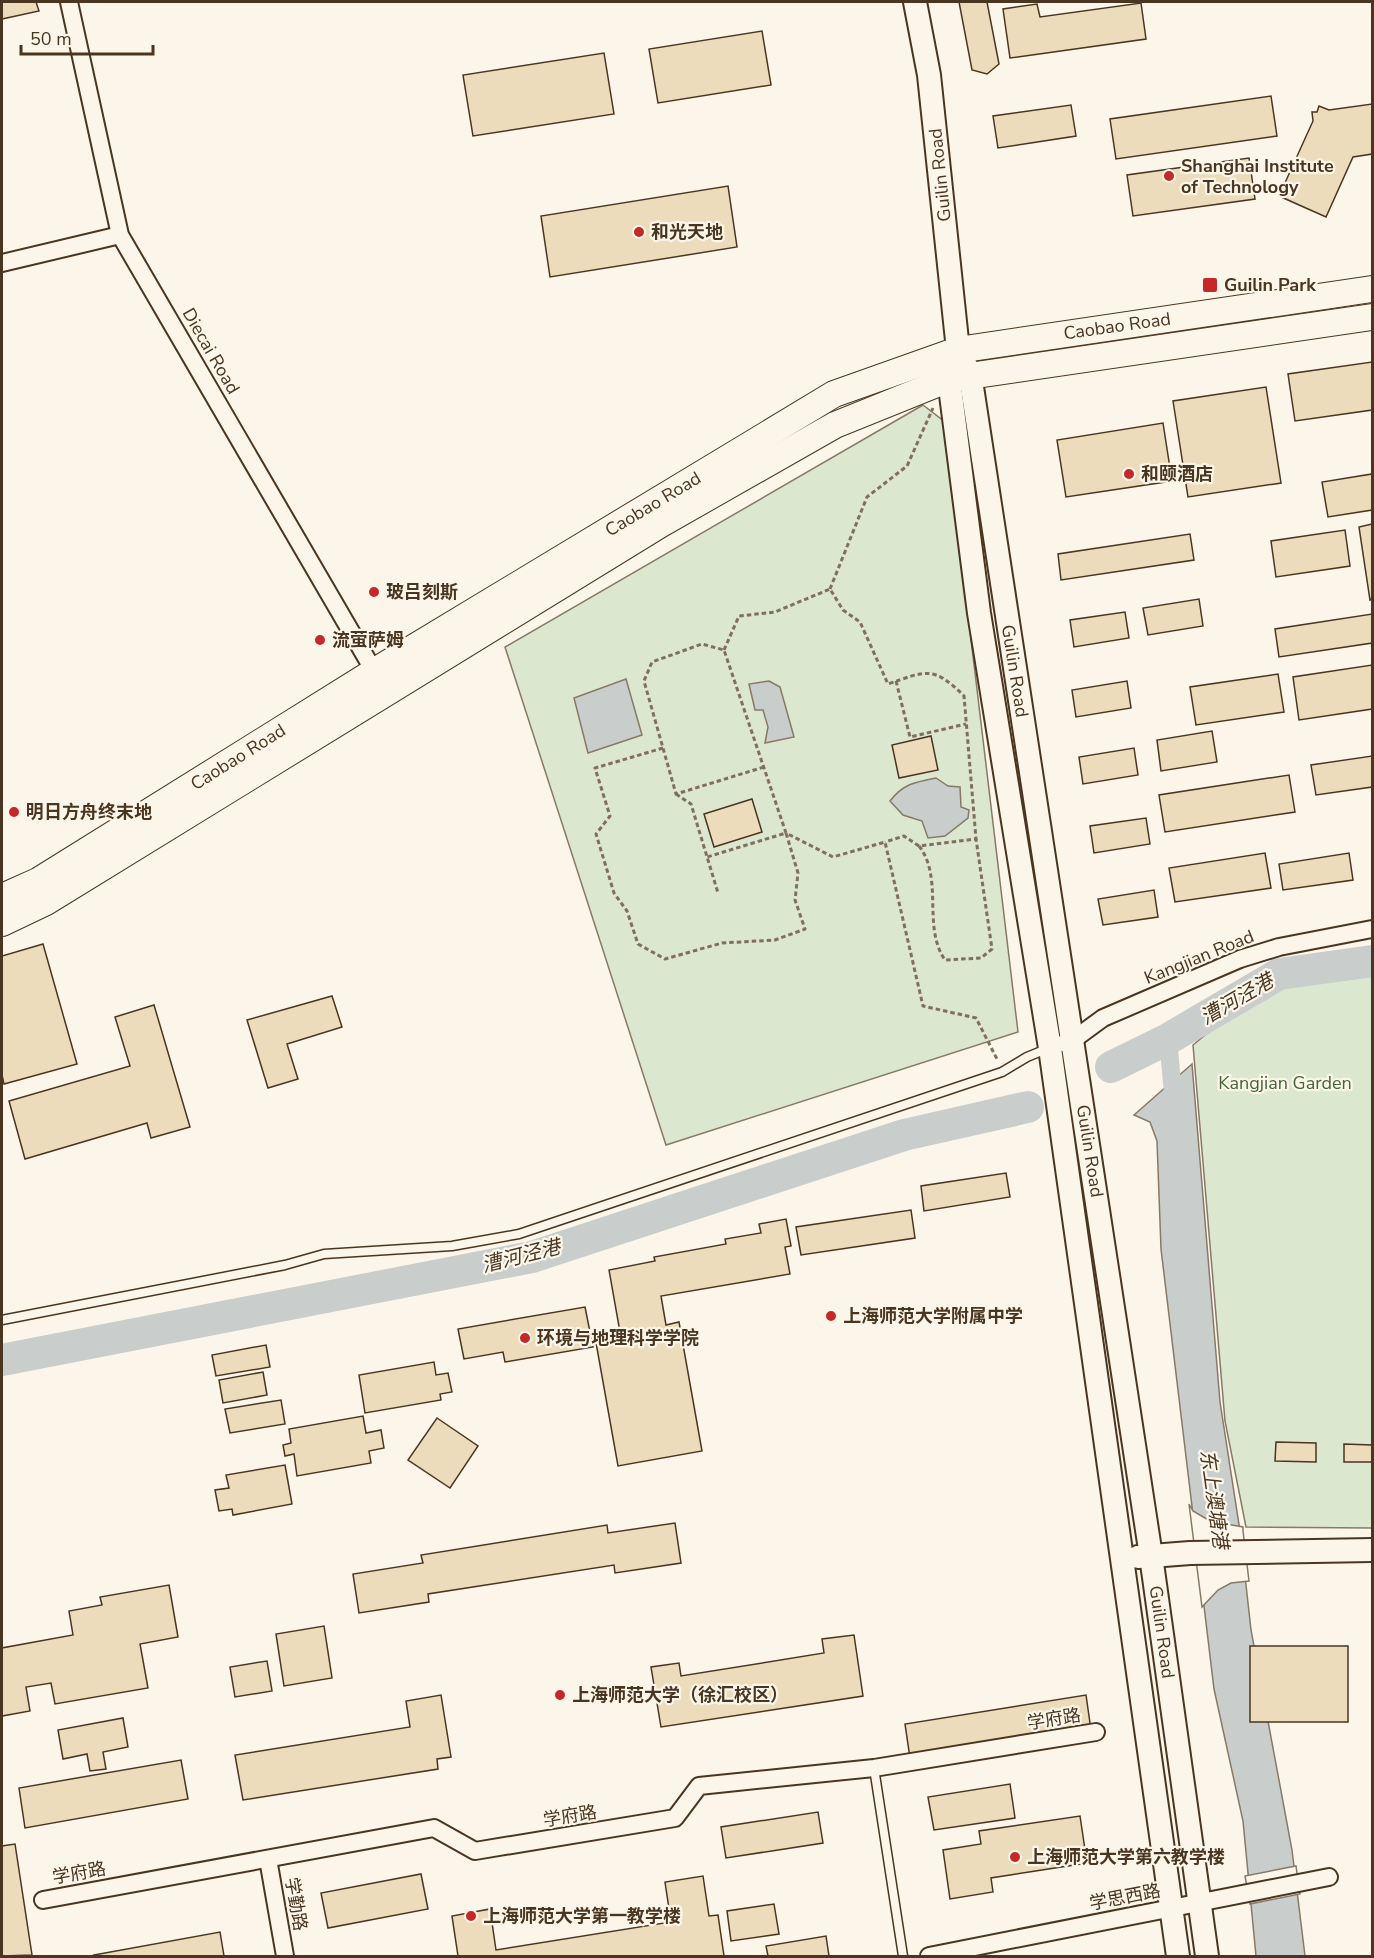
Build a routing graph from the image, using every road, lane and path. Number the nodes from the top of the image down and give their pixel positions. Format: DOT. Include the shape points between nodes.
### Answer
graph roads {
  1 [pos="69,2"];
  2 [pos="915,2"];
  3 [pos="120,235"];
  4 [pos="2,263"];
  5 [pos="1372,289"];
  6 [pos="1372,316"];
  7 [pos="958,350"];
  8 [pos="960,377"];
  9 [pos="933,406"];
  10 [pos="830,589"];
  11 [pos="724,650"];
  12 [pos="375,672"];
  13 [pos="896,681"];
  14 [pos="386,694"];
  15 [pos="967,724"];
  16 [pos="663,748"];
  17 [pos="764,767"];
  18 [pos="676,794"];
  19 [pos="786,833"];
  20 [pos="976,839"];
  21 [pos="885,842"];
  22 [pos="919,846"];
  23 [pos="707,857"];
  24 [pos="718,893"];
  25 [pos="2,897"];
  26 [pos="2,923"];
  27 [pos="1372,929"];
  28 [pos="1073,1040"];
  29 [pos="1050,1048"];
  30 [pos="1002,1072"];
  31 [pos="2,1320"];
  32 [pos="1372,1550"];
  33 [pos="1151,1556"];
  34 [pos="1121,1558"];
  35 [pos="1096,1732"];
  36 [pos="874,1768"];
  37 [pos="268,1859"];
  38 [pos="1329,1876"];
  39 [pos="43,1900"];
  40 [pos="1200,1902"];
  41 [pos="1171,1908"];
  42 [pos="285,1956"];
  43 [pos="903,1956"];
  44 [pos="929,1956"];
  45 [pos="1178,1956"];
  46 [pos="1207,1956"];
  1 -- 3 [label="street, Diecai Road"];
  2 -- 7 [label="main road, Guilin Road" via="929,75"];
  3 -- 4 [label="street"];
  3 -- 12 [label="street, Diecai Road"];
  5 -- 7 [label="main road, Caobao Road"];
  6 -- 8 [label="main road, Caobao Road"];
  7 -- 8 [label="main road, Guilin Road"];
  7 -- 12 [label="main road, Caobao Road" via="834,394"];
  8 -- 14 [label="main road, Caobao Road" via="835,425 662,524"];
  8 -- 28 [label="main road, Guilin Road"];
  8 -- 29 [label="main road, Guilin Road" via="980,613"];
  9 -- 10 [label="path" via="907,466 867,497"];
  10 -- 11 [label="path" via="774,612 739,616"];
  10 -- 13 [label="path" via="843,610 860,622 888,684"];
  11 -- 16 [label="path" via="702,644 652,662 644,681"];
  11 -- 17 [label="path"];
  12 -- 14 [label="street, Diecai Road"];
  12 -- 25 [label="main road, Caobao Road" via="38,881"];
  13 -- 15 [label="path" via="923,672 945,676 964,696"];
  13 -- 15 [label="path" via="910,737"];
  14 -- 26 [label="main road, Caobao Road" via="46,902"];
  15 -- 20 [label="path"];
  16 -- 18 [label="path"];
  16 -- 19 [label="path" via="595,768 610,816 596,834 614,893 627,911 638,944 666,959 722,943 774,940 805,929 795,900 798,873"];
  17 -- 18 [label="path"];
  17 -- 19 [label="path"];
  18 -- 23 [label="path" via="691,804"];
  19 -- 21 [label="path" via="832,857"];
  19 -- 23 [label="path"];
  20 -- 22 [label="path"];
  20 -- 22 [label="path" via="992,949 981,958 945,960 936,946 928,858"];
  21 -- 22 [label="path" via="904,836"];
  21 -- 30 [label="path" via="923,1006 976,1017"];
  23 -- 24 [label="path"];
  27 -- 28 [label="street, Kangjian Road" via="1279,947 1240,959 1103,1018"];
  28 -- 29 [label="street, Kangjian Road"];
  28 -- 33 [label="main road, Guilin Road"];
  29 -- 30 [label="lane"];
  29 -- 34 [label="main road, Guilin Road"];
  30 -- 31 [label="lane" via="519,1234 453,1246 324,1254"];
  32 -- 33 [label="main road"];
  33 -- 34 [label="main road"];
  33 -- 40 [label="main road, Guilin Road"];
  34 -- 41 [label="main road, Guilin Road"];
  35 -- 36 [label="street, 学府路"];
  36 -- 37 [label="street, 学府路" via="699,1786 675,1818 476,1851 434,1828"];
  36 -- 43 [label="lane"];
  37 -- 39 [label="street, 学府路"];
  37 -- 42 [label="street, 学勤路"];
  38 -- 40 [label="street, 学思西路"];
  40 -- 41 [label="street, 学思西路"];
  40 -- 46 [label="main road, Guilin Road"];
  41 -- 44 [label="street, 学思西路"];
  41 -- 45 [label="main road, Guilin Road"];
}
